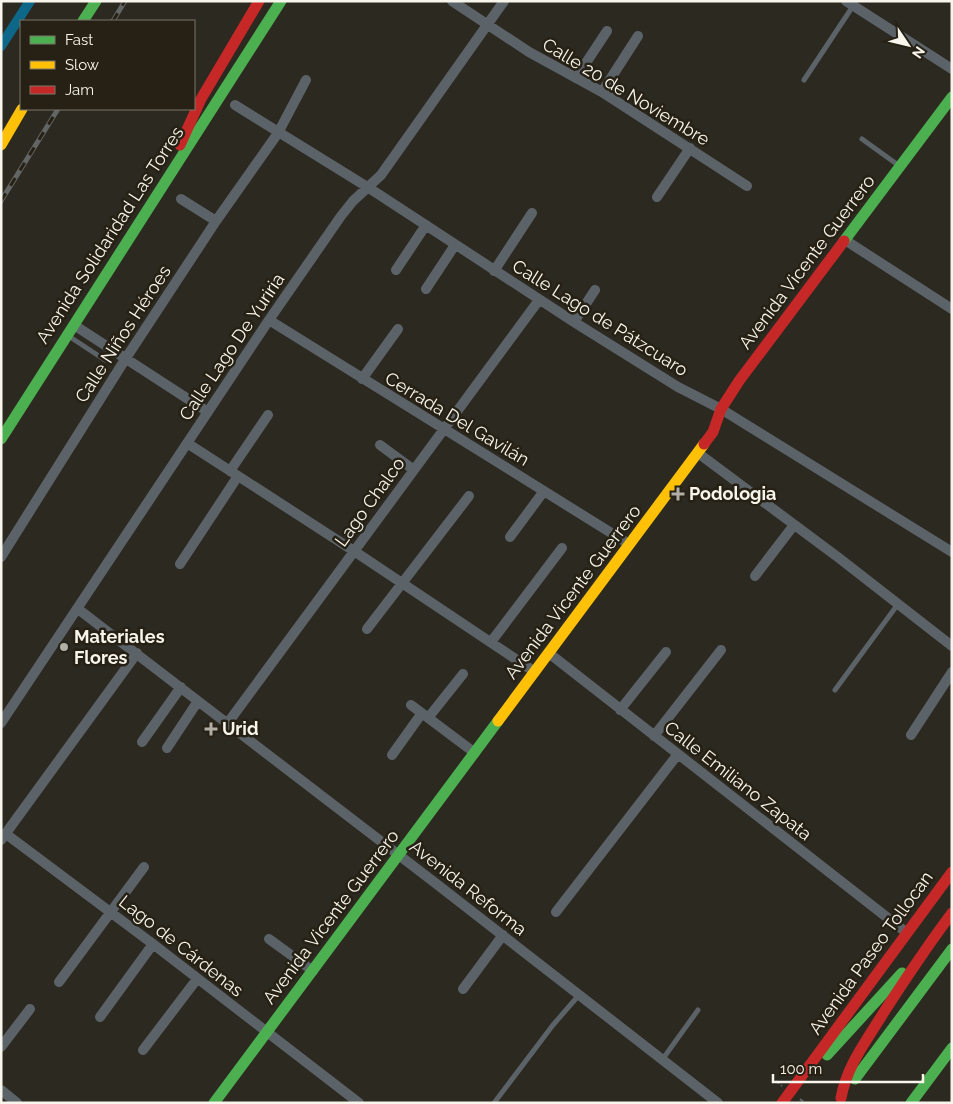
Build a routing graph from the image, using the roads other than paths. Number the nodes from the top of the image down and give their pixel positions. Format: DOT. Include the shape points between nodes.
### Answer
graph roads {
  1 [pos="89,1"];
  2 [pos="96,1"];
  3 [pos="259,1"];
  4 [pos="281,1"];
  5 [pos="452,1"];
  6 [pos="504,1"];
  7 [pos="849,3"];
  8 [pos="77,20"];
  9 [pos="84,20"];
  10 [pos="488,25"];
  11 [pos="607,31"];
  12 [pos="638,36"];
  13 [pos="952,69"];
  14 [pos="576,78"];
  15 [pos="306,80"];
  16 [pos="804,80"];
  17 [pos="602,92"];
  18 [pos="952,98"];
  19 [pos="235,104"];
  20 [pos="21,110"];
  21 [pos="25,110"];
  22 [pos="278,133"];
  23 [pos="862,139"];
  24 [pos="4,140"];
  25 [pos="690,148"];
  26 [pos="901,167"];
  27 [pos="164,182"];
  28 [pos="747,186"];
  29 [pos="369,188"];
  30 [pos="657,197"];
  31 [pos="181,199"];
  32 [pos="532,213"];
  33 [pos="216,221"];
  34 [pos="426,225"];
  35 [pos="845,240"];
  36 [pos="455,245"];
  37 [pos="396,270"];
  38 [pos="494,271"];
  39 [pos="426,289"];
  40 [pos="595,290"];
  41 [pos="539,300"];
  42 [pos="952,310"];
  43 [pos="269,320"];
  44 [pos="574,322"];
  45 [pos="74,324"];
  46 [pos="398,329"];
  47 [pos="67,335"];
  48 [pos="126,358"];
  49 [pos="104,360"];
  50 [pos="362,379"];
  51 [pos="721,409"];
  52 [pos="208,412"];
  53 [pos="268,415"];
  54 [pos="445,428"];
  55 [pos="1,439"];
  56 [pos="187,443"];
  57 [pos="380,445"];
  58 [pos="698,453"];
  59 [pos="414,470"];
  60 [pos="234,473"];
  61 [pos="544,491"];
  62 [pos="469,496"];
  63 [pos="794,525"];
  64 [pos="510,537"];
  65 [pos="630,544"];
  66 [pos="562,548"];
  67 [pos="354,551"];
  68 [pos="952,552"];
  69 [pos="1,557"];
  70 [pos="180,564"];
  71 [pos="755,576"];
  72 [pos="403,583"];
  73 [pos="898,604"];
  74 [pos="78,609"];
  75 [pos="367,629"];
  76 [pos="491,642"];
  77 [pos="952,646"];
  78 [pos="721,650"];
  79 [pos="666,652"];
  80 [pos="137,653"];
  81 [pos="550,654"];
  82 [pos="535,672"];
  83 [pos="952,672"];
  84 [pos="463,674"];
  85 [pos="181,687"];
  86 [pos="835,690"];
  87 [pos="198,701"];
  88 [pos="411,705"];
  89 [pos="620,710"];
  90 [pos="425,715"];
  91 [pos="1,723"];
  92 [pos="227,724"];
  93 [pos="911,735"];
  94 [pos="654,736"];
  95 [pos="142,742"];
  96 [pos="167,748"];
  97 [pos="475,753"];
  98 [pos="678,754"];
  99 [pos="392,755"];
  100 [pos="4,837"];
  101 [pos="399,855"];
  102 [pos="144,867"];
  103 [pos="952,872"];
  104 [pos="112,912"];
  105 [pos="556,912"];
  106 [pos="952,913"];
  107 [pos="906,933"];
  108 [pos="503,935"];
  109 [pos="269,939"];
  110 [pos="929,942"];
  111 [pos="153,944"];
  112 [pos="952,949"];
  113 [pos="313,971"];
  114 [pos="197,979"];
  115 [pos="59,982"];
  116 [pos="464,989"];
  117 [pos="579,995"];
  118 [pos="30,1009"];
  119 [pos="698,1010"];
  120 [pos="100,1018"];
  121 [pos="267,1032"];
  122 [pos="1,1047"];
  123 [pos="952,1048"];
  124 [pos="143,1050"];
  125 [pos="662,1060"];
  126 [pos="800,1080"];
  127 [pos="1,1090"];
  128 [pos="839,1100"];
  129 [pos="17,1103"];
  130 [pos="214,1103"];
  131 [pos="359,1103"];
  132 [pos="494,1103"];
  133 [pos="718,1103"];
  134 [pos="782,1103"];
  135 [pos="910,1103"];
  1 -- 8 [label="main road"];
  2 -- 9 [label="main road"];
  3 -- 27 [label="main road" via="201,99"];
  4 -- 27 [label="main road, Avenida Solidaridad Las Torres"];
  5 -- 10 [label="street, Calle 20 de Noviembre"];
  6 -- 10 [label="street, Calle Lago De Yuriria"];
  7 -- 13 [label="street"];
  7 -- 16 [label="lane"];
  10 -- 14 [label="street, Calle 20 de Noviembre"];
  10 -- 29 [label="street, Calle Lago De Yuriria" via="386,169"];
  11 -- 14 [label="street"];
  12 -- 17 [label="street"];
  14 -- 17 [label="street, Calle 20 de Noviembre"];
  15 -- 22 [label="street, Calle Niños Héroes"];
  17 -- 25 [label="street, Calle 20 de Noviembre"];
  18 -- 26 [label="main road, Avenida Vicente Guerrero"];
  19 -- 22 [label="street, Calle Lago de Pátzcuaro"];
  20 -- 24 [label="main road"];
  21 -- 24 [label="main road"];
  22 -- 29 [label="street, Calle Lago de Pátzcuaro"];
  22 -- 33 [label="street, Calle Niños Héroes"];
  23 -- 26 [label="lane"];
  25 -- 28 [label="street, Calle 20 de Noviembre"];
  25 -- 30 [label="street"];
  26 -- 35 [label="main road, Avenida Vicente Guerrero"];
  27 -- 45 [label="main road, Avenida Solidaridad Las Torres"];
  29 -- 34 [label="street, Calle Lago de Pátzcuaro"];
  29 -- 43 [label="street, Calle Lago De Yuriria" via="347,208"];
  31 -- 33 [label="street"];
  32 -- 38 [label="street"];
  33 -- 48 [label="street, Calle Niños Héroes"];
  34 -- 36 [label="street, Calle Lago de Pátzcuaro"];
  34 -- 37 [label="street"];
  35 -- 42 [label="street"];
  35 -- 51 [label="main road, Avenida Vicente Guerrero"];
  36 -- 38 [label="street, Calle Lago de Pátzcuaro"];
  36 -- 39 [label="street"];
  38 -- 41 [label="street, Calle Lago de Pátzcuaro"];
  40 -- 44 [label="street"];
  41 -- 44 [label="street, Calle Lago de Pátzcuaro"];
  41 -- 54 [label="street, Lago Chalco"];
  43 -- 50 [label="street, Cerrada Del Gavilán"];
  43 -- 52 [label="street, Calle Lago De Yuriria"];
  44 -- 51 [label="street, Calle Lago de Pátzcuaro" via="678,387"];
  45 -- 47 [label="main road, Avenida Solidaridad Las Torres"];
  45 -- 48 [label="street"];
  46 -- 50 [label="street"];
  47 -- 49 [label="lane"];
  47 -- 55 [label="main road, Avenida Solidaridad Las Torres"];
  48 -- 52 [label="street"];
  48 -- 69 [label="street, Calle Niños Héroes"];
  50 -- 54 [label="street, Cerrada Del Gavilán"];
  51 -- 58 [label="main road, Avenida Vicente Guerrero" via="713,432"];
  51 -- 68 [label="street, Calle Lago de Pátzcuaro"];
  52 -- 56 [label="street, Calle Lago De Yuriria"];
  53 -- 60 [label="street"];
  54 -- 59 [label="street, Lago Chalco"];
  54 -- 61 [label="street, Cerrada Del Gavilán"];
  56 -- 60 [label="street"];
  56 -- 74 [label="street, Calle Lago De Yuriria"];
  57 -- 59 [label="street"];
  58 -- 63 [label="street"];
  58 -- 65 [label="main road, Avenida Vicente Guerrero"];
  59 -- 67 [label="street, Lago Chalco"];
  60 -- 67 [label="street"];
  60 -- 70 [label="street"];
  61 -- 64 [label="street"];
  61 -- 65 [label="street, Cerrada Del Gavilán"];
  62 -- 72 [label="street"];
  63 -- 71 [label="street"];
  63 -- 73 [label="street"];
  65 -- 81 [label="main road, Avenida Vicente Guerrero"];
  66 -- 76 [label="street"];
  67 -- 72 [label="street"];
  67 -- 92 [label="street, Lago Chalco"];
  72 -- 75 [label="street"];
  72 -- 76 [label="street"];
  73 -- 77 [label="street"];
  73 -- 86 [label="lane"];
  74 -- 80 [label="street, Avenida Reforma"];
  74 -- 91 [label="street, Calle Lago De Yuriria"];
  76 -- 82 [label="street"];
  78 -- 94 [label="street"];
  79 -- 89 [label="street"];
  80 -- 85 [label="street, Avenida Reforma"];
  80 -- 100 [label="street"];
  81 -- 82 [label="main road, Avenida Vicente Guerrero"];
  81 -- 89 [label="street, Calle Emiliano Zapata"];
  82 -- 97 [label="main road, Avenida Vicente Guerrero"];
  83 -- 93 [label="street"];
  84 -- 90 [label="street"];
  85 -- 87 [label="street, Avenida Reforma"];
  85 -- 95 [label="street"];
  87 -- 92 [label="street, Avenida Reforma"];
  87 -- 96 [label="street"];
  88 -- 90 [label="street"];
  89 -- 94 [label="street, Calle Emiliano Zapata"];
  90 -- 97 [label="street"];
  90 -- 99 [label="street"];
  92 -- 101 [label="street, Avenida Reforma"];
  94 -- 98 [label="street, Calle Emiliano Zapata"];
  97 -- 101 [label="main road, Avenida Vicente Guerrero"];
  98 -- 105 [label="street"];
  98 -- 107 [label="street, Calle Emiliano Zapata"];
  100 -- 104 [label="street, Lago de Cárdenas"];
  101 -- 108 [label="street, Avenida Reforma"];
  101 -- 113 [label="main road, Avenida Vicente Guerrero"];
  102 -- 104 [label="street"];
  103 -- 107 [label="main road, Avenida Paseo Tollocan"];
  104 -- 111 [label="street, Lago de Cárdenas"];
  104 -- 115 [label="street"];
  106 -- 110 [label="main road"];
  107 -- 126 [label="main road, Avenida Paseo Tollocan"];
  108 -- 116 [label="street"];
  108 -- 117 [label="street, Avenida Reforma"];
  109 -- 113 [label="street"];
  110 -- 126 [label="main road" via="831,1052"];
  110 -- 128 [label="main road" via="859,1052 843,1083"];
  111 -- 114 [label="street, Lago de Cárdenas"];
  111 -- 120 [label="street"];
  112 -- 128 [label="main road"];
  113 -- 121 [label="main road, Avenida Vicente Guerrero"];
  114 -- 121 [label="street, Lago de Cárdenas"];
  114 -- 124 [label="street"];
  117 -- 125 [label="street, Avenida Reforma"];
  117 -- 132 [label="lane"];
  118 -- 122 [label="street"];
  119 -- 125 [label="lane"];
  121 -- 130 [label="main road, Avenida Vicente Guerrero"];
  121 -- 131 [label="street, Lago de Cárdenas"];
  123 -- 135 [label="main road"];
  125 -- 133 [label="street, Avenida Reforma"];
  126 -- 134 [label="main road, Avenida Paseo Tollocan"];
  127 -- 129 [label="street"];
}
